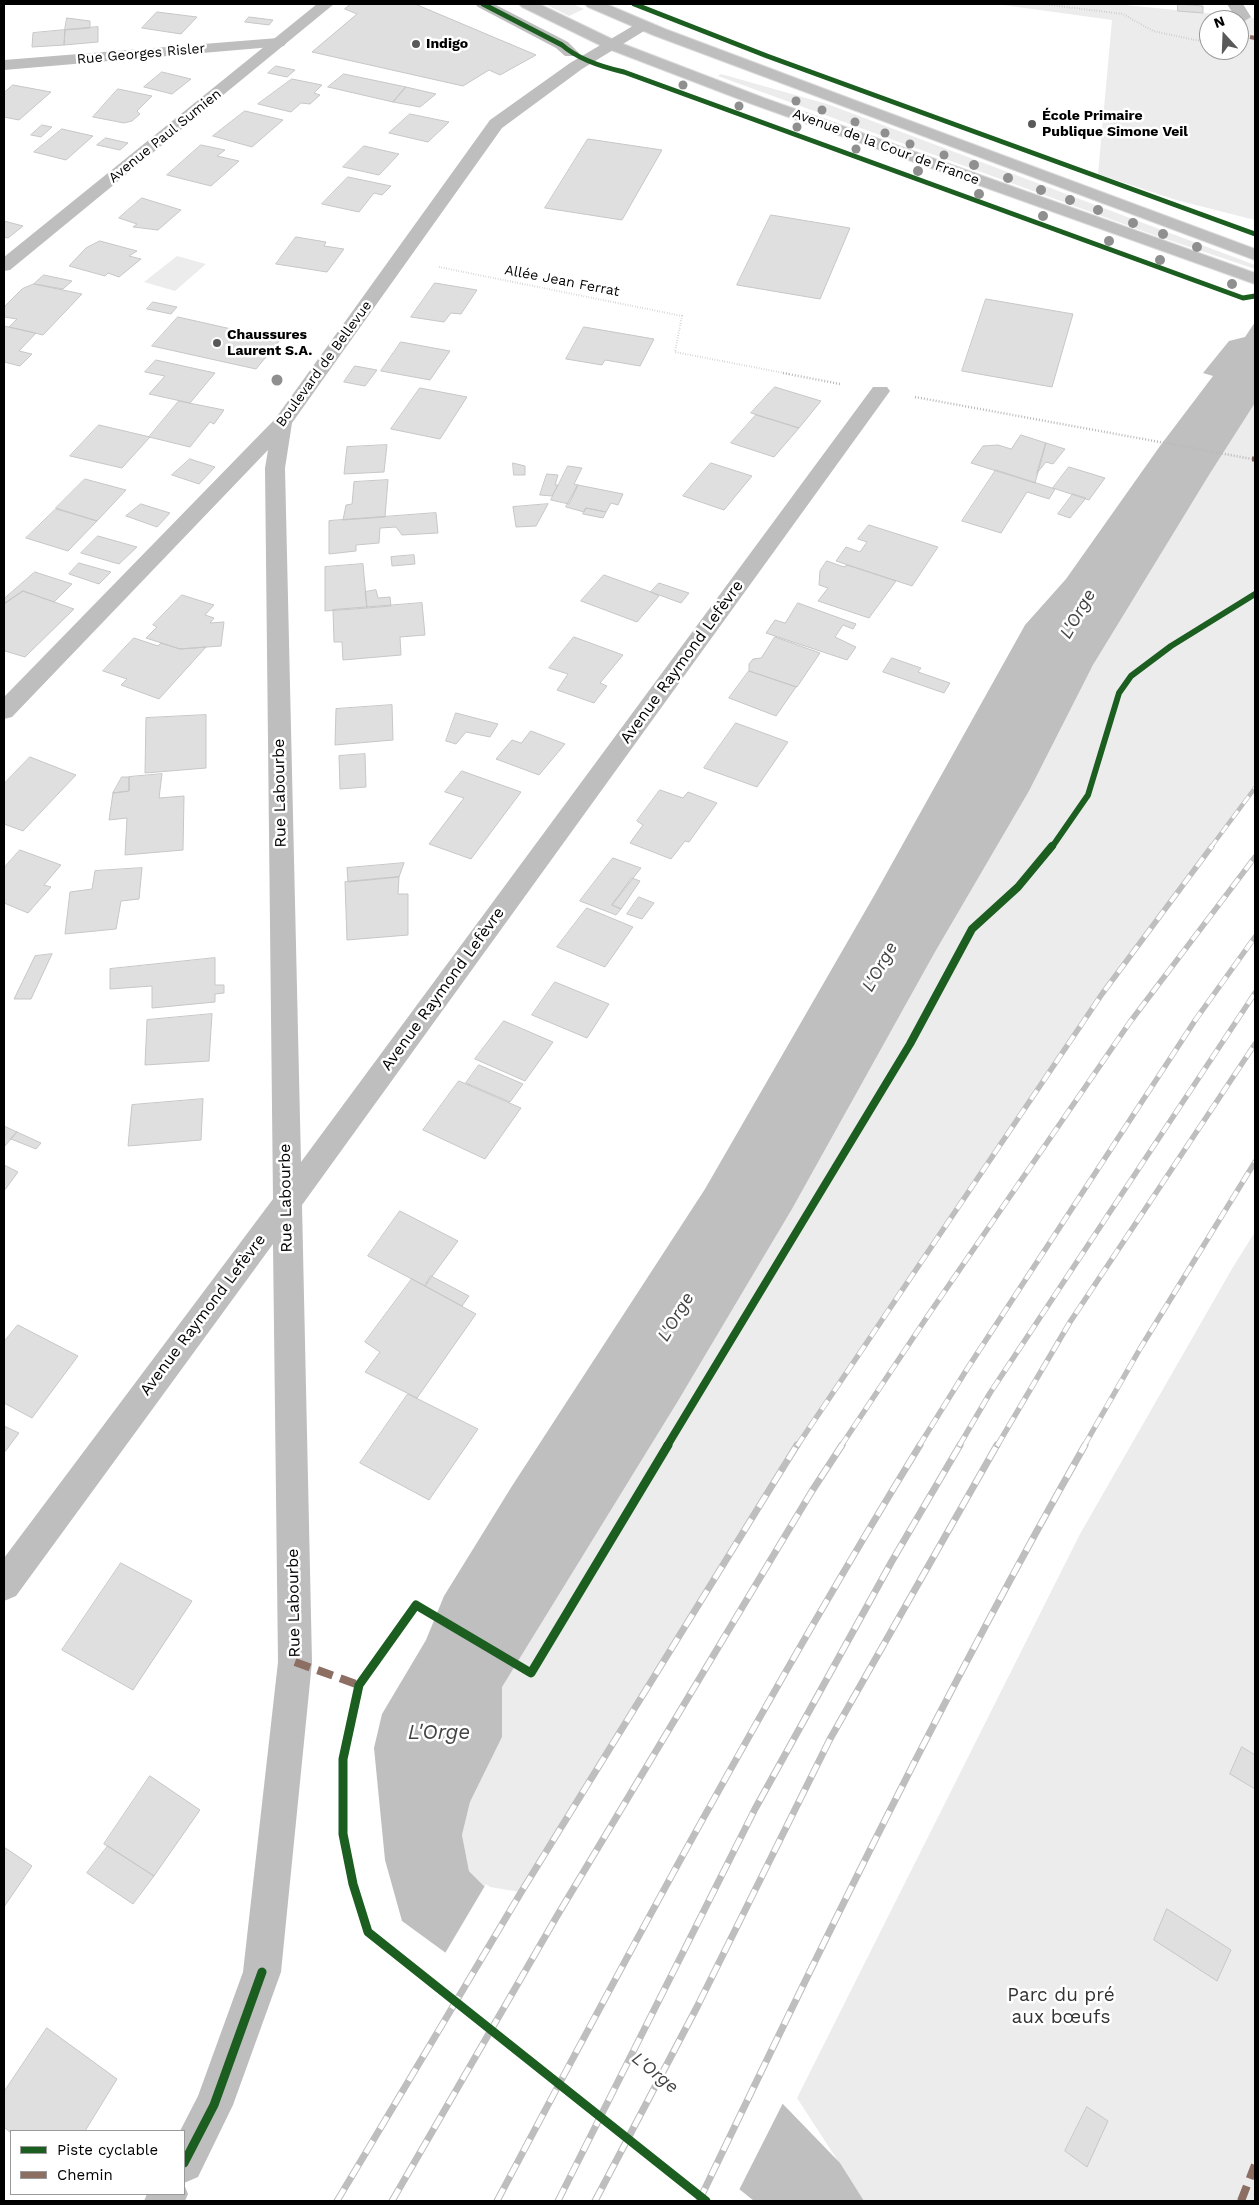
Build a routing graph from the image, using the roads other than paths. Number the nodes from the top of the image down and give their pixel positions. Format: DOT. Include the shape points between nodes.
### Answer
graph roads {
  1 [pos="326,4"];
  2 [pos="483,4"];
  3 [pos="526,4"];
  4 [pos="593,4"];
  5 [pos="643,25"];
  6 [pos="278,43"];
  7 [pos="612,45"];
  8 [pos="572,53"];
  9 [pos="4,65"];
  10 [pos="1255,255"];
  11 [pos="4,266"];
  12 [pos="1252,278"];
  13 [pos="880,391"];
  14 [pos="282,423"];
  15 [pos="4,710"];
  16 [pos="286,1204"];
  17 [pos="4,1585"];
  18 [pos="185,2161"];
  1 -- 6 [label="street, Avenue Paul Sumien"];
  2 -- 8 [label="street"];
  3 -- 7 [label="street, Avenue de la Cour de France"];
  4 -- 5 [label="street, Avenue de la Cour de France"];
  5 -- 7 [label="street, Boulevard de Bellevue"];
  5 -- 10 [label="street, Avenue de la Cour de France"];
  6 -- 9 [label="street, Rue Georges Risler"];
  6 -- 11 [label="street, Avenue Paul Sumien"];
  7 -- 12 [label="street, Avenue de la Cour de France"];
  7 -- 14 [label="street, Boulevard de Bellevue" via="576,66 496,124"];
  13 -- 16 [label="street, Avenue Raymond Lefèvre"];
  14 -- 15 [label="street, Boulevard de Bellevue"];
  14 -- 16 [label="street, Rue Labourbe" via="275,468"];
  16 -- 17 [label="street, Avenue Raymond Lefèvre"];
  16 -- 18 [label="street, Rue Labourbe" via="295,1662 262,1972 214,2105"];
}
